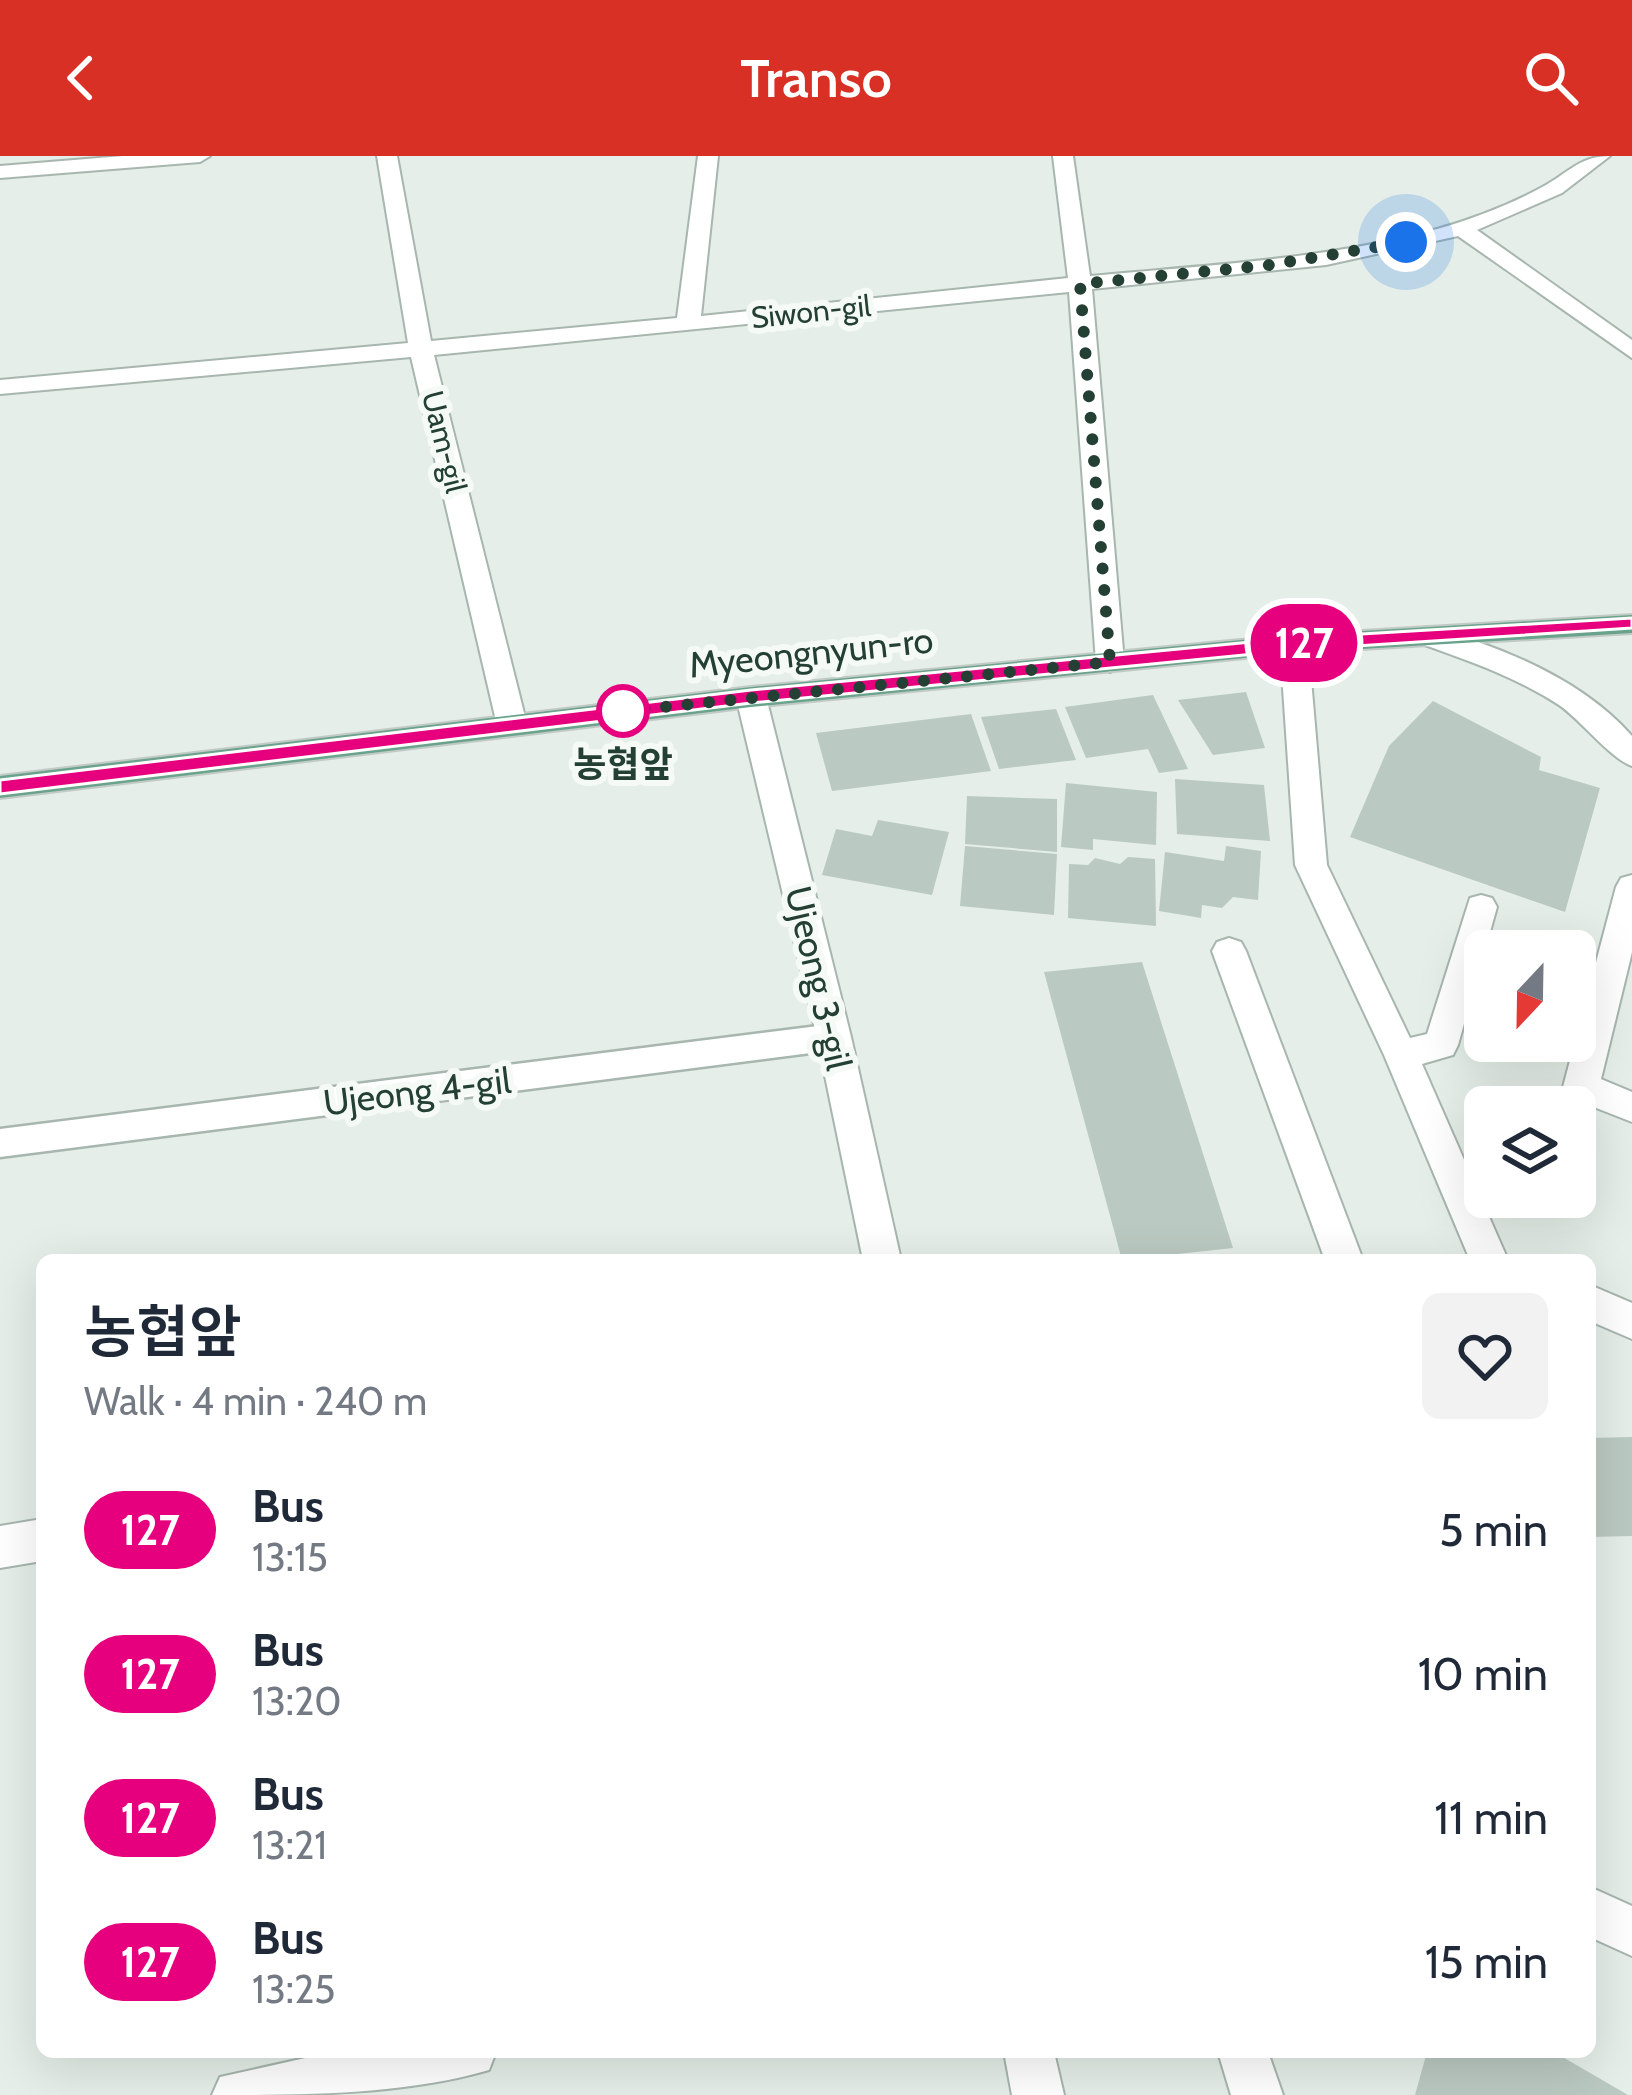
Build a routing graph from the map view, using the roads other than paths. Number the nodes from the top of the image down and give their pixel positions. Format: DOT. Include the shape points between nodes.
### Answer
graph roads {
  1 [pos="200,156"];
  2 [pos="387,156"];
  3 [pos="708,156"];
  4 [pos="1063,156"];
  5 [pos="1600,156"];
  6 [pos="0,172"];
  7 [pos="1458,226"];
  8 [pos="1080,284"];
  9 [pos="688,325"];
  10 [pos="421,348"];
  11 [pos="1632,350"];
  12 [pos="0,387"];
  13 [pos="1632,624"];
  14 [pos="1429,636"];
  15 [pos="1294,644"];
  16 [pos="1110,662"];
  17 [pos="751,697"];
  18 [pos="512,725"];
  19 [pos="1632,754"];
  20 [pos="0,787"];
  21 [pos="1632,887"];
  22 [pos="1481,907"];
  23 [pos="1229,951"];
  24 [pos="834,1037"];
  25 [pos="1401,1055"];
  26 [pos="1632,1107"];
  27 [pos="0,1143"];
  28 [pos="881,1254"];
  29 [pos="1342,1254"];
  30 [pos="1486,1254"];
  31 [pos="1596,1306"];
  32 [pos="1632,1322"];
  33 [pos="36,1541"];
  34 [pos="0,1547"];
  35 [pos="1596,1914"];
  36 [pos="1632,1932"];
  37 [pos="438,2058"];
  38 [pos="1030,2058"];
  39 [pos="1245,2058"];
  40 [pos="238,2095"];
  41 [pos="1038,2095"];
  42 [pos="1257,2095"];
  1 -- 6 [label="street"];
  2 -- 10 [label="street, Uam-gil"];
  3 -- 9 [label="street"];
  4 -- 8 [label="street"];
  5 -- 7 [label="street, Siwon-gil" via="1517,209"];
  7 -- 8 [label="street, Siwon-gil" via="1270,265"];
  7 -- 11 [label="street"];
  8 -- 9 [label="street, Siwon-gil"];
  8 -- 16 [label="street"];
  9 -- 10 [label="street, Siwon-gil"];
  10 -- 12 [label="street, Siwon-gil"];
  10 -- 18 [label="street, Uam-gil"];
  13 -- 14 [label="main road, Myeongnyun-ro"];
  14 -- 15 [label="main road, Myeongnyun-ro"];
  14 -- 19 [label="street" via="1571,698"];
  15 -- 16 [label="main road, Myeongnyun-ro"];
  15 -- 25 [label="street" via="1311,865"];
  16 -- 17 [label="main road, Myeongnyun-ro"];
  17 -- 18 [label="main road, Myeongnyun-ro"];
  17 -- 24 [label="street, Ujeong 3-gil"];
  18 -- 20 [label="main road, Myeongnyun-ro"];
  21 -- 26 [label="street" via="1581,1087"];
  22 -- 25 [label="street" via="1441,1045"];
  23 -- 29 [label="street"];
  24 -- 27 [label="lane, Ujeong 4-gil"];
  24 -- 28 [label="street, Ujeong 3-gil"];
  25 -- 30 [label="street"];
  31 -- 32 [label="street"];
  33 -- 34 [label="street"];
  35 -- 36 [label="street"];
  37 -- 40 [label="street"];
  38 -- 41 [label="street"];
  39 -- 42 [label="street"];
}
